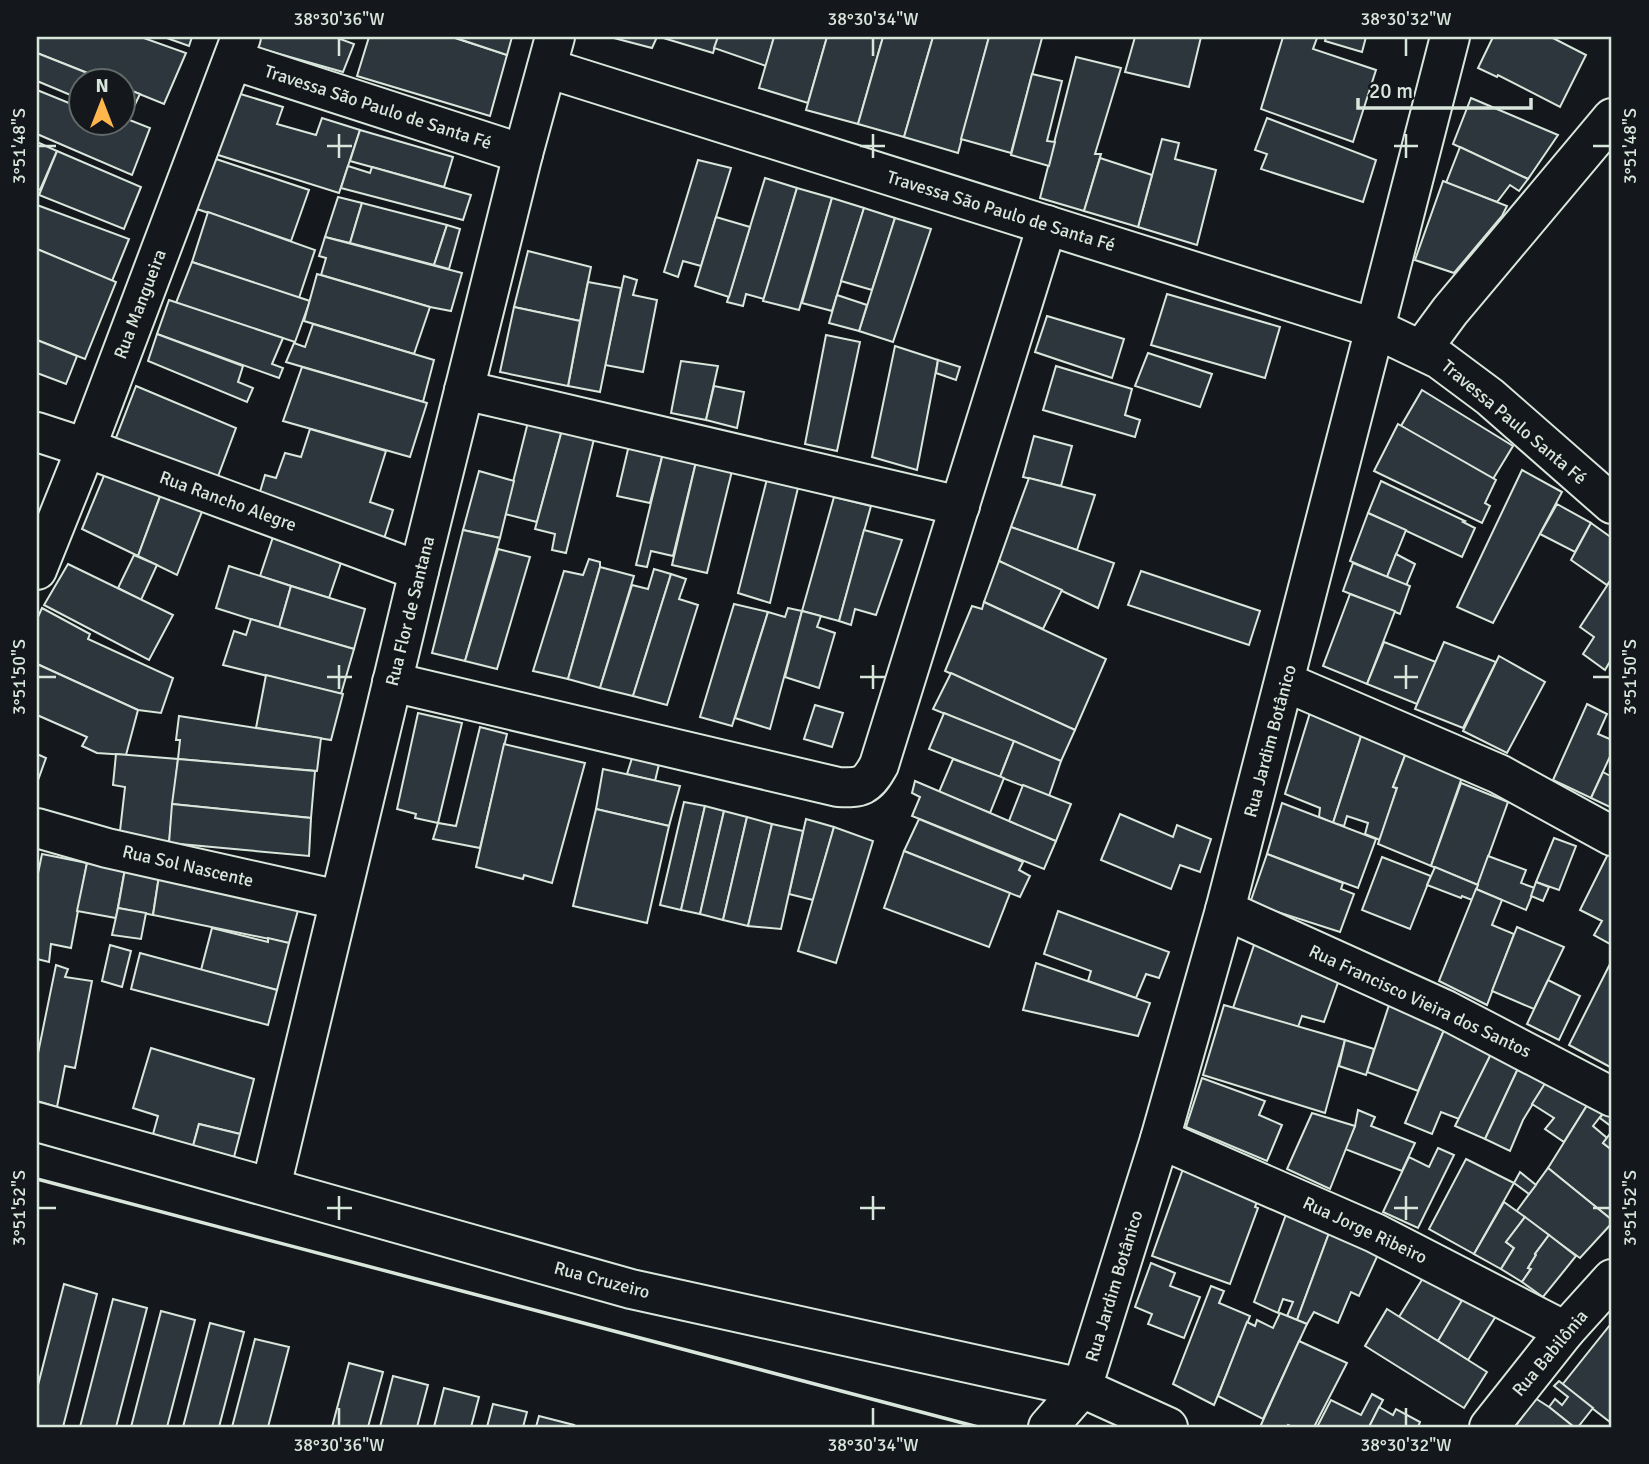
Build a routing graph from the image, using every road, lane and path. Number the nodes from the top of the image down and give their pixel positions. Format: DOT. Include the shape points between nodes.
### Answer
graph roads {
  1 [pos="1450,37"];
  2 [pos="237,48"];
  3 [pos="551,53"];
  4 [pos="1612,118"];
  5 [pos="523,155"];
  6 [pos="1047,225"];
  7 [pos="1374,328"];
  8 [pos="1422,349"];
  9 [pos="464,390"];
  10 [pos="37,432"];
  11 [pos="86,448"];
  12 [pos="1612,505"];
  13 [pos="960,506"];
  14 [pos="37,570"];
  15 [pos="419,571"];
  16 [pos="392,682"];
  17 [pos="1285,682"];
  18 [pos="37,828"];
  19 [pos="1612,836"];
  20 [pos="339,900"];
  21 [pos="1225,911"];
  22 [pos="1612,1097"];
  23 [pos="37,1122"];
  24 [pos="1160,1139"];
  25 [pos="271,1187"];
  26 [pos="1612,1279"];
  27 [pos="1565,1331"];
  28 [pos="1082,1388"];
  29 [pos="1048,1427"];
  30 [pos="1168,1427"];
  31 [pos="1489,1427"];
  1 -- 7 [label="street, Rua Jardim Botânico"];
  2 -- 5 [label="street, Travessa São Paulo de Santa Fé"];
  2 -- 11 [label="street, Rua Mangueira"];
  3 -- 5 [label="street, Rua Flor de Santana"];
  3 -- 6 [label="street, Travessa São Paulo de Santa Fé"];
  4 -- 8 [label="street"];
  5 -- 9 [label="street, Rua Flor de Santana"];
  6 -- 7 [label="street, Travessa São Paulo de Santa Fé"];
  6 -- 13 [label="street"];
  7 -- 8 [label="street, Travessa Paulo Santa Fé"];
  7 -- 17 [label="street, Rua Jardim Botânico"];
  8 -- 12 [label="street, Travessa Paulo Santa Fé" via="1490,397"];
  9 -- 13 [label="street"];
  9 -- 15 [label="street, Rua Flor de Santana"];
  10 -- 11 [label="street, Rua Rancho Alegre"];
  11 -- 14 [label="street, Rua Mangueira"];
  11 -- 15 [label="street, Rua Rancho Alegre"];
  13 -- 16 [label="street" via="879,765 871,780 858,788"];
  15 -- 16 [label="street, Rua Flor de Santana"];
  16 -- 20 [label="street, Rua Flor de Santana"];
  17 -- 19 [label="street" via="1499,774"];
  17 -- 21 [label="street, Rua Jardim Botânico"];
  18 -- 20 [label="street, Rua Sol Nascente"];
  20 -- 25 [label="street, Rua Flor de Santana"];
  21 -- 22 [label="street, Rua Francisco Vieira dos Santos" via="1446,1010"];
  21 -- 24 [label="street, Rua Jardim Botânico"];
  23 -- 25 [label="street, Rua Cruzeiro"];
  24 -- 27 [label="street, Rua Jorge Ribeiro" via="1375,1233"];
  24 -- 28 [label="street, Rua Jardim Botânico"];
  25 -- 28 [label="street, Rua Cruzeiro" via="631,1289"];
  26 -- 27 [label="street, Rua Babilônia"];
  27 -- 31 [label="street, Rua Babilônia"];
  28 -- 29 [label="street, Rua Jardim Botânico"];
  28 -- 30 [label="street, Rua Cruzeiro"];
}
